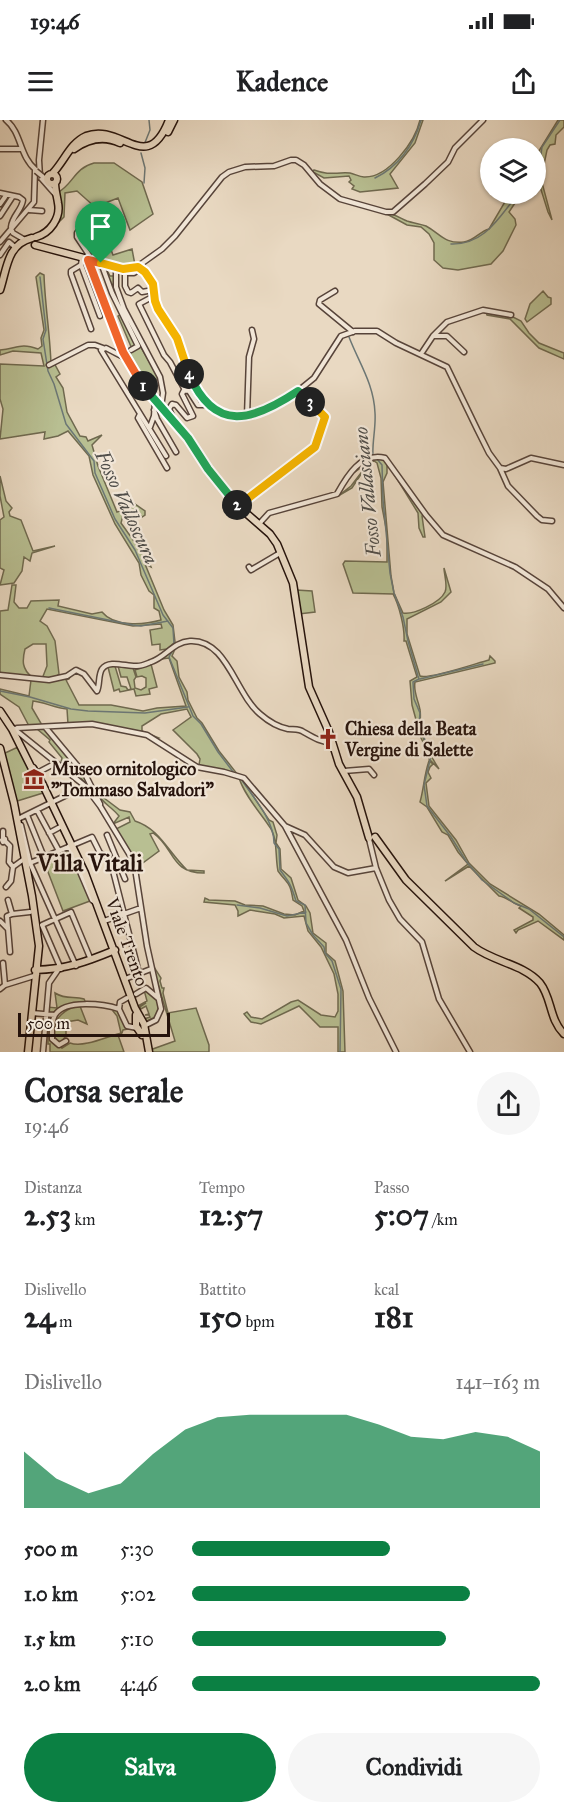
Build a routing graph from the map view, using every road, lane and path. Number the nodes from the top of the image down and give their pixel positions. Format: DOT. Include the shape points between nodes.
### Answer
graph roads {
  1 [pos="6,120"];
  2 [pos="43,120"];
  3 [pos="172,120"];
  4 [pos="483,120"];
  5 [pos="1,149"];
  6 [pos="21,149"];
  7 [pos="37,170"];
  8 [pos="52,180"];
  9 [pos="2,195"];
  10 [pos="14,196"];
  11 [pos="0,204"];
  12 [pos="95,207"];
  13 [pos="29,210"];
  14 [pos="42,211"];
  15 [pos="0,216"];
  16 [pos="10,231"];
  17 [pos="34,241"];
  18 [pos="1,245"];
  19 [pos="15,247"];
  20 [pos="0,255"];
  21 [pos="84,261"];
  22 [pos="101,263"];
  23 [pos="116,268"];
  24 [pos="140,268"];
  25 [pos="134,273"];
  26 [pos="2,280"];
  27 [pos="0,290"];
  28 [pos="153,290"];
  29 [pos="335,291"];
  30 [pos="154,296"];
  31 [pos="511,315"];
  32 [pos="100,316"];
  33 [pos="91,329"];
  34 [pos="252,330"];
  35 [pos="353,332"];
  36 [pos="433,336"];
  37 [pos="103,348"];
  38 [pos="131,350"];
  39 [pos="464,352"];
  40 [pos="421,354"];
  41 [pos="127,359"];
  42 [pos="49,365"];
  43 [pos="185,390"];
  44 [pos="298,391"];
  45 [pos="204,399"];
  46 [pos="158,409"];
  47 [pos="140,414"];
  48 [pos="247,416"];
  49 [pos="174,423"];
  50 [pos="150,427"];
  51 [pos="176,452"];
  52 [pos="166,456"];
  53 [pos="564,465"];
  54 [pos="167,468"];
  55 [pos="500,468"];
  56 [pos="238,506"];
  57 [pos="552,521"];
  58 [pos="259,524"];
  59 [pos="281,553"];
  60 [pos="249,567"];
  61 [pos="564,609"];
  62 [pos="0,675"];
  63 [pos="1,715"];
  64 [pos="45,727"];
  65 [pos="14,729"];
  66 [pos="332,742"];
  67 [pos="0,748"];
  68 [pos="56,763"];
  69 [pos="343,771"];
  70 [pos="35,772"];
  71 [pos="374,775"];
  72 [pos="85,786"];
  73 [pos="14,803"];
  74 [pos="51,803"];
  75 [pos="100,806"];
  76 [pos="37,810"];
  77 [pos="27,815"];
  78 [pos="20,818"];
  79 [pos="63,826"];
  80 [pos="285,826"];
  81 [pos="3,831"];
  82 [pos="49,833"];
  83 [pos="107,835"];
  84 [pos="372,840"];
  85 [pos="71,846"];
  86 [pos="59,850"];
  87 [pos="44,857"];
  88 [pos="117,857"];
  89 [pos="110,860"];
  90 [pos="28,861"];
  91 [pos="13,867"];
  92 [pos="376,868"];
  93 [pos="125,879"];
  94 [pos="6,887"];
  95 [pos="33,896"];
  96 [pos="8,900"];
  97 [pos="141,908"];
  98 [pos="30,912"];
  99 [pos="12,914"];
  100 [pos="125,914"];
  101 [pos="55,919"];
  102 [pos="0,921"];
  103 [pos="104,921"];
  104 [pos="36,922"];
  105 [pos="7,928"];
  106 [pos="115,950"];
  107 [pos="10,952"];
  108 [pos="91,960"];
  109 [pos="3,963"];
  110 [pos="76,966"];
  111 [pos="60,969"];
  112 [pos="151,969"];
  113 [pos="35,973"];
  114 [pos="139,973"];
  115 [pos="125,979"];
  116 [pos="5,985"];
  117 [pos="0,989"];
  118 [pos="136,994"];
  119 [pos="127,998"];
  120 [pos="160,1000"];
  121 [pos="120,1002"];
  122 [pos="108,1006"];
  123 [pos="119,1009"];
  124 [pos="31,1013"];
  125 [pos="45,1014"];
  126 [pos="56,1015"];
  127 [pos="139,1025"];
  128 [pos="564,1034"];
  129 [pos="66,1041"];
  130 [pos="148,1050"];
  131 [pos="28,1052"];
  132 [pos="43,1052"];
  133 [pos="396,1052"];
  134 [pos="470,1052"];
  1 -- 6 [label="street"];
  2 -- 7 [label="street"];
  3 -- 8 [label="main road" via="162,140 148,151 135,150 114,140 90,140 68,153"];
  4 -- 24 [label="street" via="455,148 448,162 393,212 340,199 296,160 274,166 245,166 229,172 162,249"];
  5 -- 6 [label="street"];
  6 -- 7 [label="street" via="29,165"];
  7 -- 8 [label="street, bridge"];
  7 -- 8 [label="street" via="41,180"];
  7 -- 13 [label="street" via="35,197"];
  8 -- 17 [label="main road" via="59,208 57,218"];
  9 -- 10 [label="street"];
  9 -- 11 [label="street"];
  10 -- 15 [label="street"];
  10 -- 16 [label="street" via="23,202 12,219"];
  12 -- 21 [label="street" via="77,233 89,255"];
  13 -- 14 [label="street"];
  13 -- 16 [label="street"];
  16 -- 17 [label="street"];
  16 -- 18 [label="street"];
  17 -- 19 [label="main road"];
  17 -- 21 [label="main road"];
  18 -- 19 [label="street" via="9,243"];
  18 -- 20 [label="street"];
  19 -- 26 [label="main road"];
  21 -- 22 [label="street"];
  21 -- 32 [label="street"];
  21 -- 33 [label="street" via="71,274"];
  21 -- 41 [label="main road"];
  22 -- 23 [label="street"];
  22 -- 38 [label="street" via="138,346"];
  23 -- 24 [label="street"];
  23 -- 46 [label="street" via="116,287 124,309 160,377 163,393"];
  24 -- 25 [label="street"];
  24 -- 25 [label="street"];
  24 -- 28 [label="street" via="151,280"];
  25 -- 28 [label="street" via="125,273 128,292 138,288 142,292"];
  26 -- 27 [label="main road"];
  28 -- 30 [label="street"];
  29 -- 35 [label="street" via="319,304"];
  30 -- 43 [label="street" via="139,304"];
  30 -- 45 [label="street"];
  31 -- 36 [label="street" via="474,311 447,322"];
  34 -- 48 [label="street"];
  35 -- 40 [label="street" via="377,331"];
  35 -- 44 [label="street" via="341,336 319,373"];
  36 -- 39 [label="street" via="447,336"];
  36 -- 40 [label="street"];
  37 -- 41 [label="street"];
  37 -- 42 [label="street" via="88,345"];
  37 -- 47 [label="street" via="101,353"];
  40 -- 55 [label="street" via="447,367"];
  41 -- 46 [label="main road"];
  43 -- 45 [label="street" via="198,405 203,405"];
  43 -- 49 [label="street" via="182,394 193,416 187,418 172,404 169,407"];
  44 -- 48 [label="street"];
  44 -- 56 [label="street" via="324,415 317,444"];
  45 -- 48 [label="street" via="225,415"];
  46 -- 49 [label="main road"];
  46 -- 50 [label="street"];
  46 -- 51 [label="street" via="157,419"];
  47 -- 50 [label="street"];
  47 -- 54 [label="street" via="138,418"];
  49 -- 56 [label="main road"];
  50 -- 52 [label="street"];
  53 -- 55 [label="street" via="531,458"];
  55 -- 57 [label="street" via="508,486 537,516"];
  56 -- 58 [label="main road"];
  58 -- 59 [label="main road"];
  58 -- 61 [label="street" via="269,513 337,494 351,471 373,456 385,458 443,535 515,567 548,589"];
  59 -- 60 [label="street" via="256,569"];
  59 -- 66 [label="main road" via="293,583 307,680"];
  62 -- 66 [label="street" via="51,680 76,670 97,691 105,666 142,665 182,642 202,642 220,654 259,714 282,728"];
  63 -- 65 [label="main road, Viale Trento"];
  64 -- 65 [label="street"];
  64 -- 75 [label="street" via="90,782"];
  64 -- 80 [label="street" via="92,724 152,737 197,767 244,778"];
  65 -- 68 [label="street"];
  65 -- 70 [label="main road, Viale Trento"];
  66 -- 69 [label="main road"];
  67 -- 73 [label="main road"];
  68 -- 70 [label="street"];
  68 -- 72 [label="street"];
  69 -- 71 [label="street" via="369,769"];
  69 -- 84 [label="main road"];
  70 -- 74 [label="main road, Viale Trento"];
  72 -- 74 [label="street"];
  72 -- 75 [label="street"];
  73 -- 78 [label="street"];
  73 -- 90 [label="main road"];
  74 -- 76 [label="street"];
  74 -- 79 [label="main road, Viale Trento"];
  75 -- 97 [label="street" via="134,862"];
  76 -- 77 [label="street"];
  76 -- 82 [label="street"];
  77 -- 78 [label="street"];
  77 -- 87 [label="street"];
  78 -- 90 [label="street"];
  79 -- 82 [label="street"];
  79 -- 85 [label="main road, Viale Trento"];
  80 -- 92 [label="street" via="305,834 330,864 343,871"];
  80 -- 133 [label="street" via="346,940"];
  81 -- 91 [label="street"];
  82 -- 86 [label="street"];
  83 -- 88 [label="street"];
  84 -- 92 [label="street"];
  84 -- 128 [label="main road" via="380,844 406,880 474,946 485,955 531,974 541,985 552,1016"];
  85 -- 86 [label="street"];
  85 -- 89 [label="street" via="92,837 100,854"];
  85 -- 103 [label="main road, Viale Trento"];
  86 -- 87 [label="street"];
  87 -- 90 [label="street"];
  88 -- 89 [label="street"];
  88 -- 93 [label="street"];
  89 -- 100 [label="street"];
  90 -- 91 [label="street"];
  90 -- 95 [label="main road"];
  90 -- 101 [label="street"];
  91 -- 94 [label="street"];
  92 -- 134 [label="street" via="394,910 422,942 439,999"];
  95 -- 98 [label="street"];
  95 -- 104 [label="main road"];
  96 -- 99 [label="street"];
  97 -- 100 [label="street"];
  97 -- 112 [label="street"];
  98 -- 99 [label="street"];
  98 -- 104 [label="street"];
  99 -- 105 [label="street" via="7,916"];
  100 -- 103 [label="street"];
  100 -- 114 [label="street"];
  101 -- 108 [label="street" via="71,912"];
  101 -- 110 [label="street"];
  101 -- 111 [label="street" via="42,925"];
  102 -- 105 [label="street"];
  103 -- 106 [label="main road, Viale Trento"];
  104 -- 113 [label="main road" via="39,950"];
  105 -- 107 [label="street"];
  106 -- 108 [label="main road"];
  106 -- 115 [label="main road, Viale Trento"];
  108 -- 110 [label="main road"];
  109 -- 116 [label="street"];
  110 -- 111 [label="main road"];
  111 -- 113 [label="main road"];
  111 -- 125 [label="street" via="48,982"];
  112 -- 114 [label="street"];
  112 -- 120 [label="street"];
  113 -- 116 [label="street"];
  113 -- 124 [label="main road"];
  114 -- 115 [label="street"];
  115 -- 127 [label="main road, Viale Trento"];
  116 -- 117 [label="street"];
  118 -- 120 [label="street" via="146,988"];
  119 -- 121 [label="street"];
  120 -- 127 [label="street" via="161,1012 153,1022"];
  121 -- 122 [label="street"];
  121 -- 123 [label="street"];
  122 -- 123 [label="street"];
  122 -- 126 [label="street" via="71,1005"];
  123 -- 127 [label="street" via="125,1023"];
  124 -- 125 [label="street"];
  124 -- 131 [label="main road"];
  125 -- 126 [label="street"];
  125 -- 132 [label="street"];
  126 -- 129 [label="street" via="52,1039 59,1044"];
  127 -- 130 [label="main road, Viale Trento"];
}
